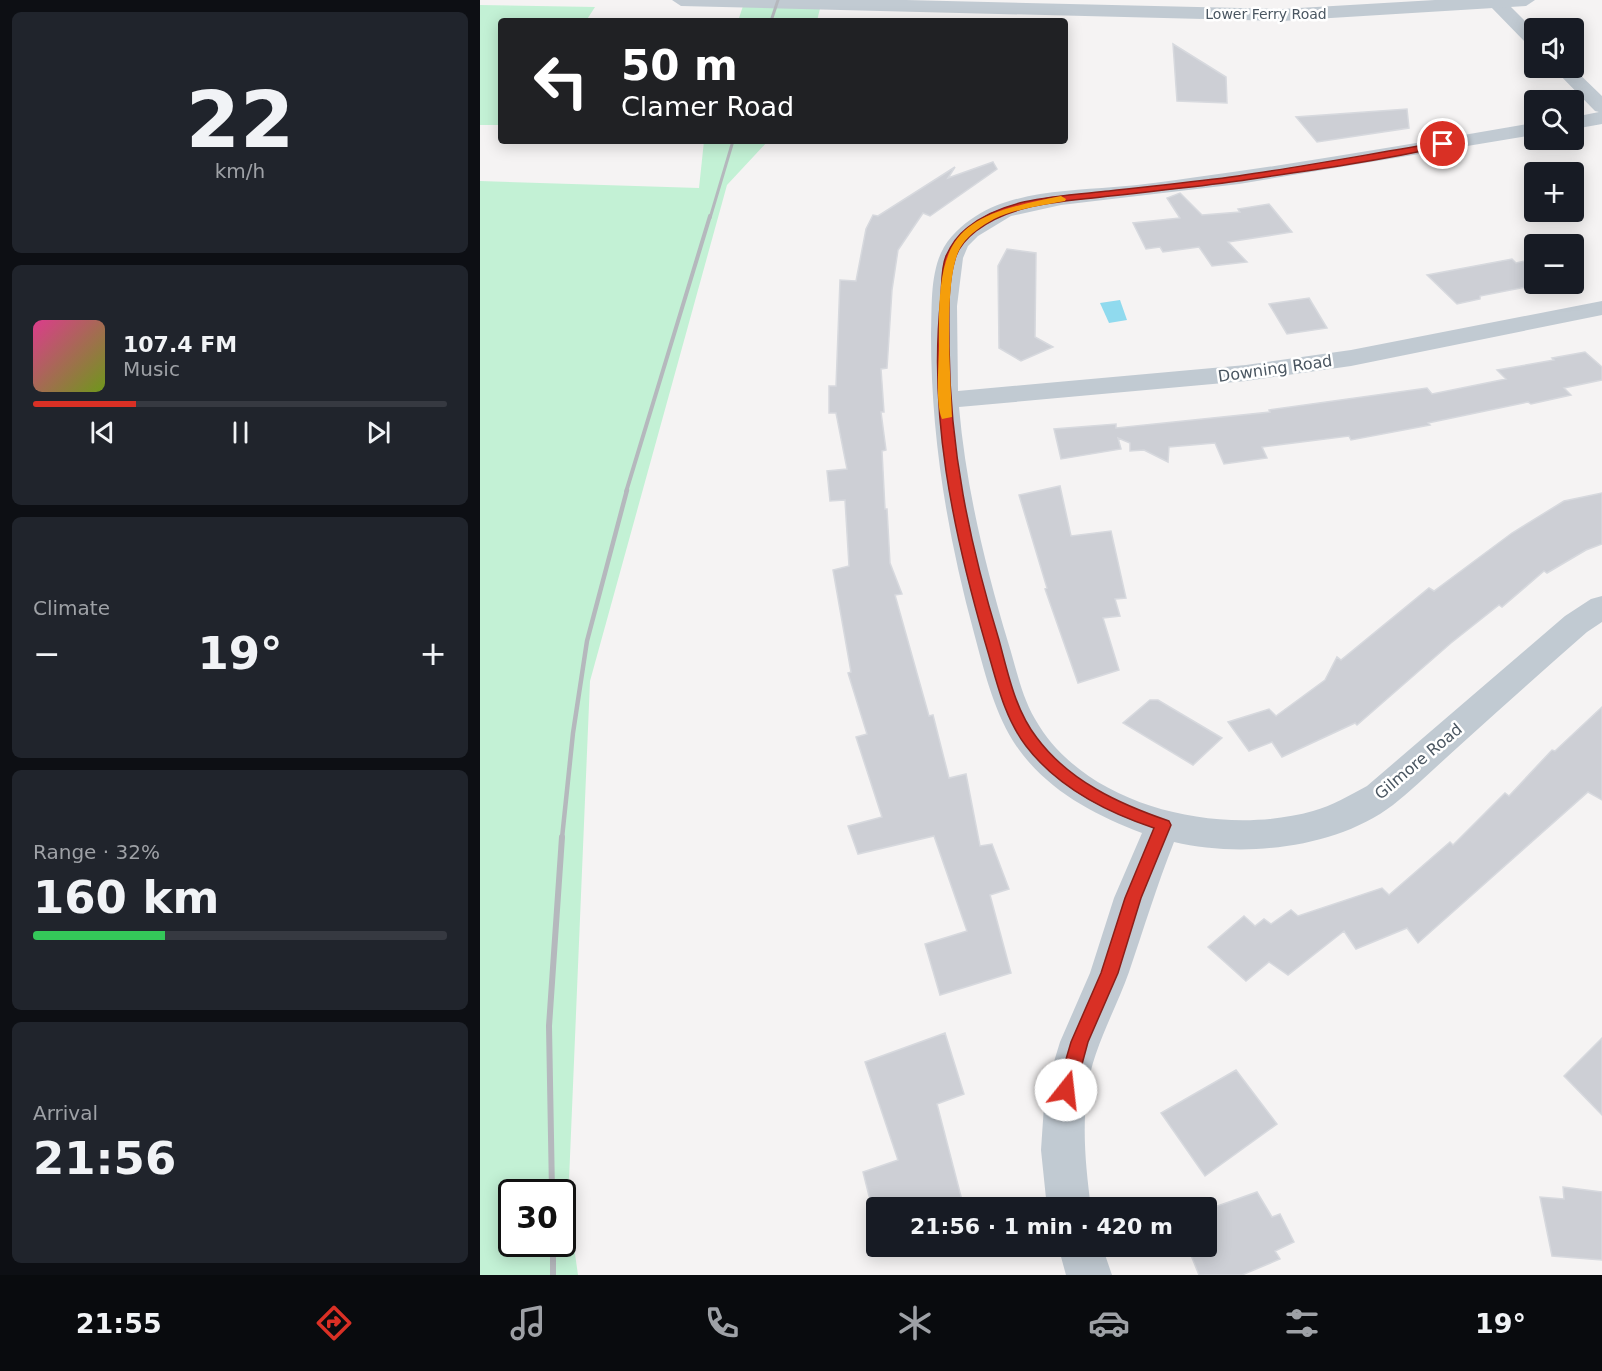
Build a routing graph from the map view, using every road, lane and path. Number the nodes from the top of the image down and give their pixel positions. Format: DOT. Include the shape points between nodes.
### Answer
graph roads {
  1 [pos="681,0"];
  2 [pos="1526,0"];
  3 [pos="1496,2"];
  4 [pos="1524,30"];
  5 [pos="1573,78"];
  6 [pos="1602,106"];
  7 [pos="1602,118"];
  8 [pos="1584,121"];
  9 [pos="1524,131"];
  10 [pos="1602,308"];
  11 [pos="944,400"];
  12 [pos="1602,607"];
  13 [pos="1163,825"];
  14 [pos="1068,1197"];
  15 [pos="1083,1257"];
  16 [pos="1089,1275"];
  1 -- 3 [label="street, Lower Ferry Road" via="1282,15"];
  2 -- 3 [label="street, Lower Ferry Road"];
  3 -- 4 [label="street"];
  5 -- 6 [label="street"];
  7 -- 8 [label="street"];
  9 -- 11 [label="street, Gilmore Road" via="1238,178 1036,202 989,218 957,243 950,260 944,317"];
  10 -- 11 [label="street, Downing Road" via="1246,373"];
  11 -- 13 [label="street, Gilmore Road" via="952,473 969,562 1012,708 1031,742 1058,770 1091,795"];
  12 -- 13 [label="street, Gilmore Road" via="1575,624 1379,796 1343,816 1302,829 1256,835 1205,833"];
  13 -- 14 [label="street" via="1080,1042 1066,1090 1062,1150"];
  15 -- 16 [label="street"];
}
